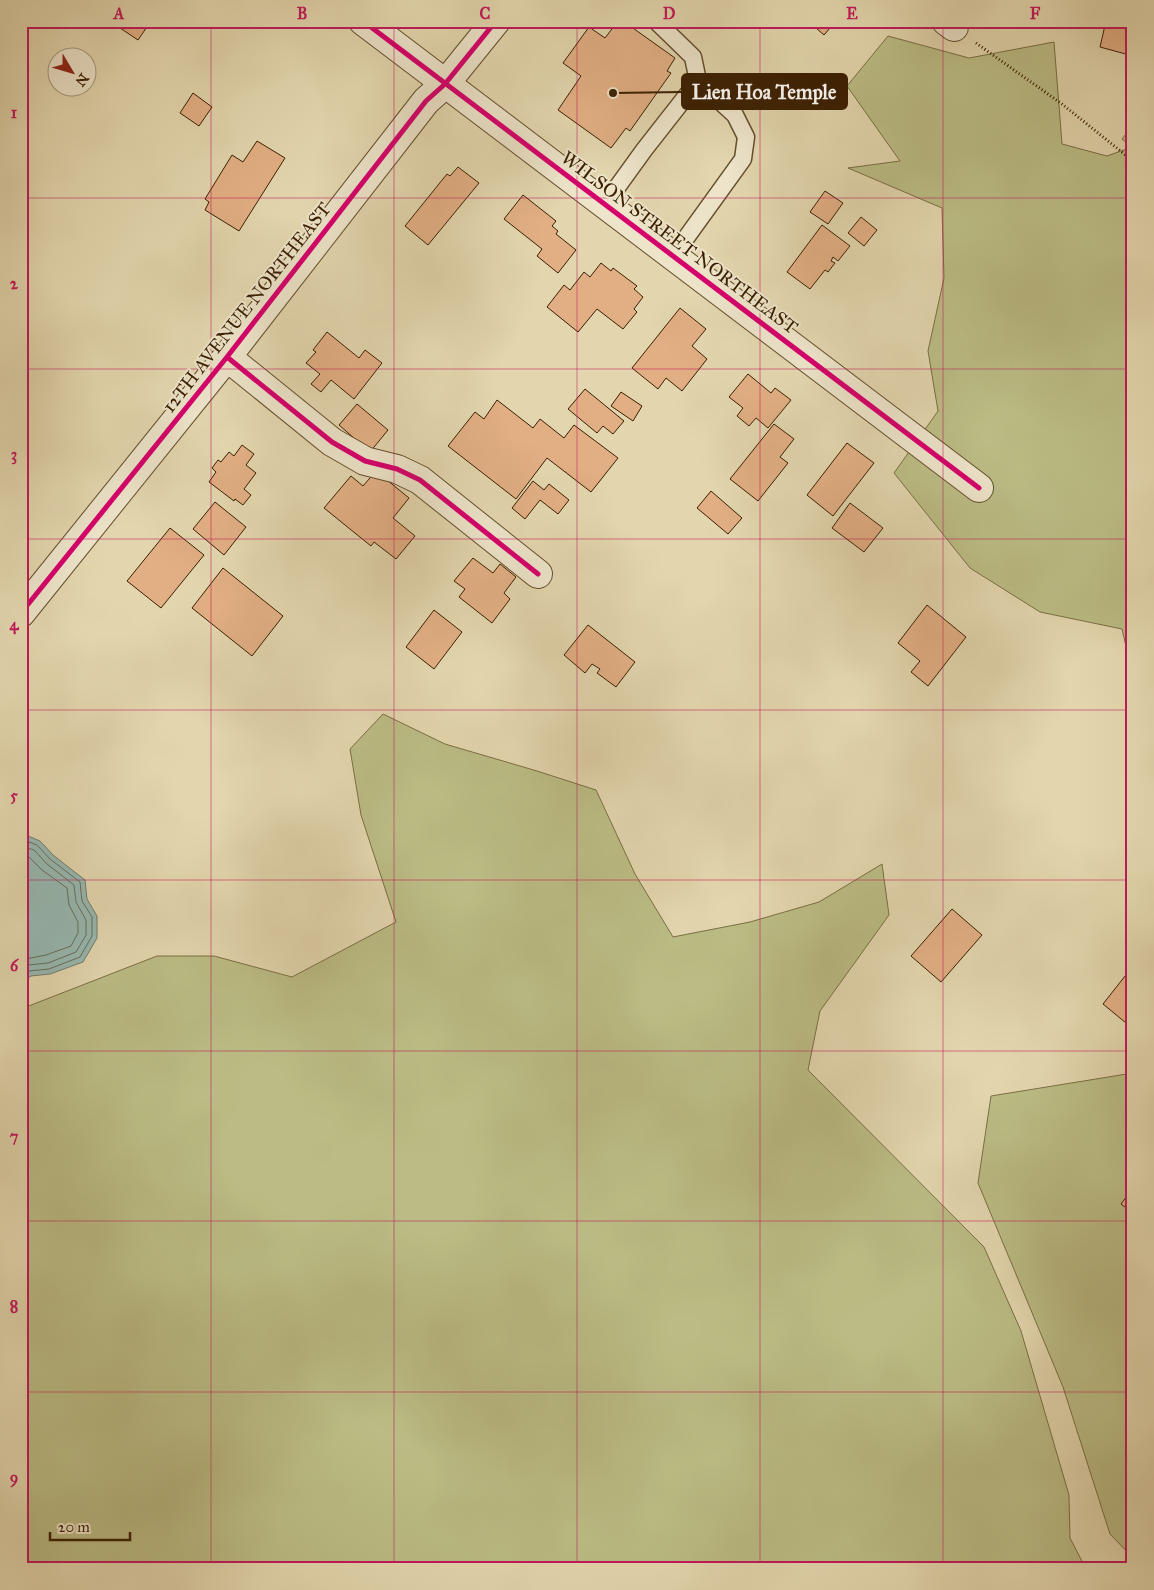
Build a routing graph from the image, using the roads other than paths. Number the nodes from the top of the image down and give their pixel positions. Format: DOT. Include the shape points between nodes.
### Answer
graph roads {
  1 [pos="363,21"];
  2 [pos="496,21"];
  3 [pos="656,21"];
  4 [pos="698,81"];
  5 [pos="445,84"];
  6 [pos="605,204"];
  7 [pos="673,256"];
  8 [pos="226,357"];
  9 [pos="980,488"];
  10 [pos="538,574"];
  11 [pos="21,613"];
  1 -- 5 [label="street, WILSON STREET NORTHEAST"];
  2 -- 5 [label="street, 12TH AVENUE NORTHEAST"];
  3 -- 4 [label="lane" via="693,57"];
  4 -- 6 [label="lane"];
  4 -- 7 [label="lane" via="735,115 746,136 743,159"];
  5 -- 6 [label="street, WILSON STREET NORTHEAST"];
  5 -- 8 [label="street, 12TH AVENUE NORTHEAST" via="426,101"];
  6 -- 7 [label="street, WILSON STREET NORTHEAST"];
  7 -- 9 [label="street, WILSON STREET NORTHEAST"];
  8 -- 10 [label="street" via="332,442 365,461 397,468 420,480"];
  8 -- 11 [label="street, 12TH AVENUE NORTHEAST"];
}
